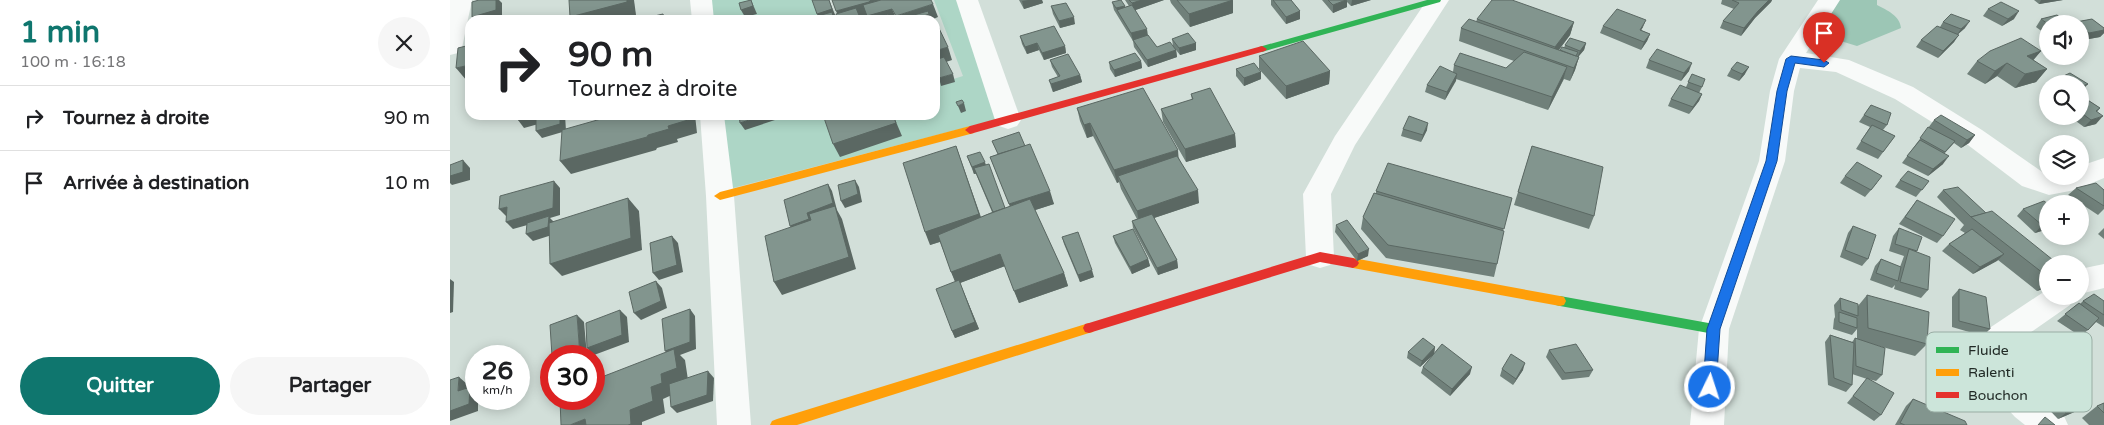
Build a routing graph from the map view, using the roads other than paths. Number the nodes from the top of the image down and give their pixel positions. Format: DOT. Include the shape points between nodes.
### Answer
graph roads {
  1 [pos="461,0"];
  2 [pos="701,0"];
  3 [pos="967,0"];
  4 [pos="1438,0"];
  5 [pos="1829,0"];
  6 [pos="702,15"];
  7 [pos="450,48"];
  8 [pos="1791,59"];
  9 [pos="712,120"];
  10 [pos="1008,120"];
  11 [pos="2104,167"];
  12 [pos="720,196"];
  13 [pos="1320,257"];
  14 [pos="2104,276"];
  15 [pos="2089,278"];
  16 [pos="2047,305"];
  17 [pos="1714,329"];
  18 [pos="2008,332"];
  19 [pos="2034,412"];
  20 [pos="734,425"];
  21 [pos="777,425"];
  22 [pos="1707,425"];
  23 [pos="2051,425"];
  1 -- 7 [label="street"];
  2 -- 6 [label="street"];
  3 -- 10 [label="street"];
  4 -- 10 [label="street"];
  4 -- 13 [label="street" via="1344,142 1317,194"];
  5 -- 8 [label="street"];
  8 -- 11 [label="street" via="1841,65 1904,93 1973,136 2031,179 2049,185 2066,184"];
  8 -- 17 [label="street" via="1782,91 1772,161"];
  9 -- 12 [label="street"];
  10 -- 12 [label="street"];
  12 -- 20 [label="street"];
  13 -- 17 [label="street"];
  13 -- 21 [label="street"];
  14 -- 15 [label="street"];
  16 -- 18 [label="street"];
  17 -- 22 [label="street"];
  19 -- 23 [label="street"];
}
